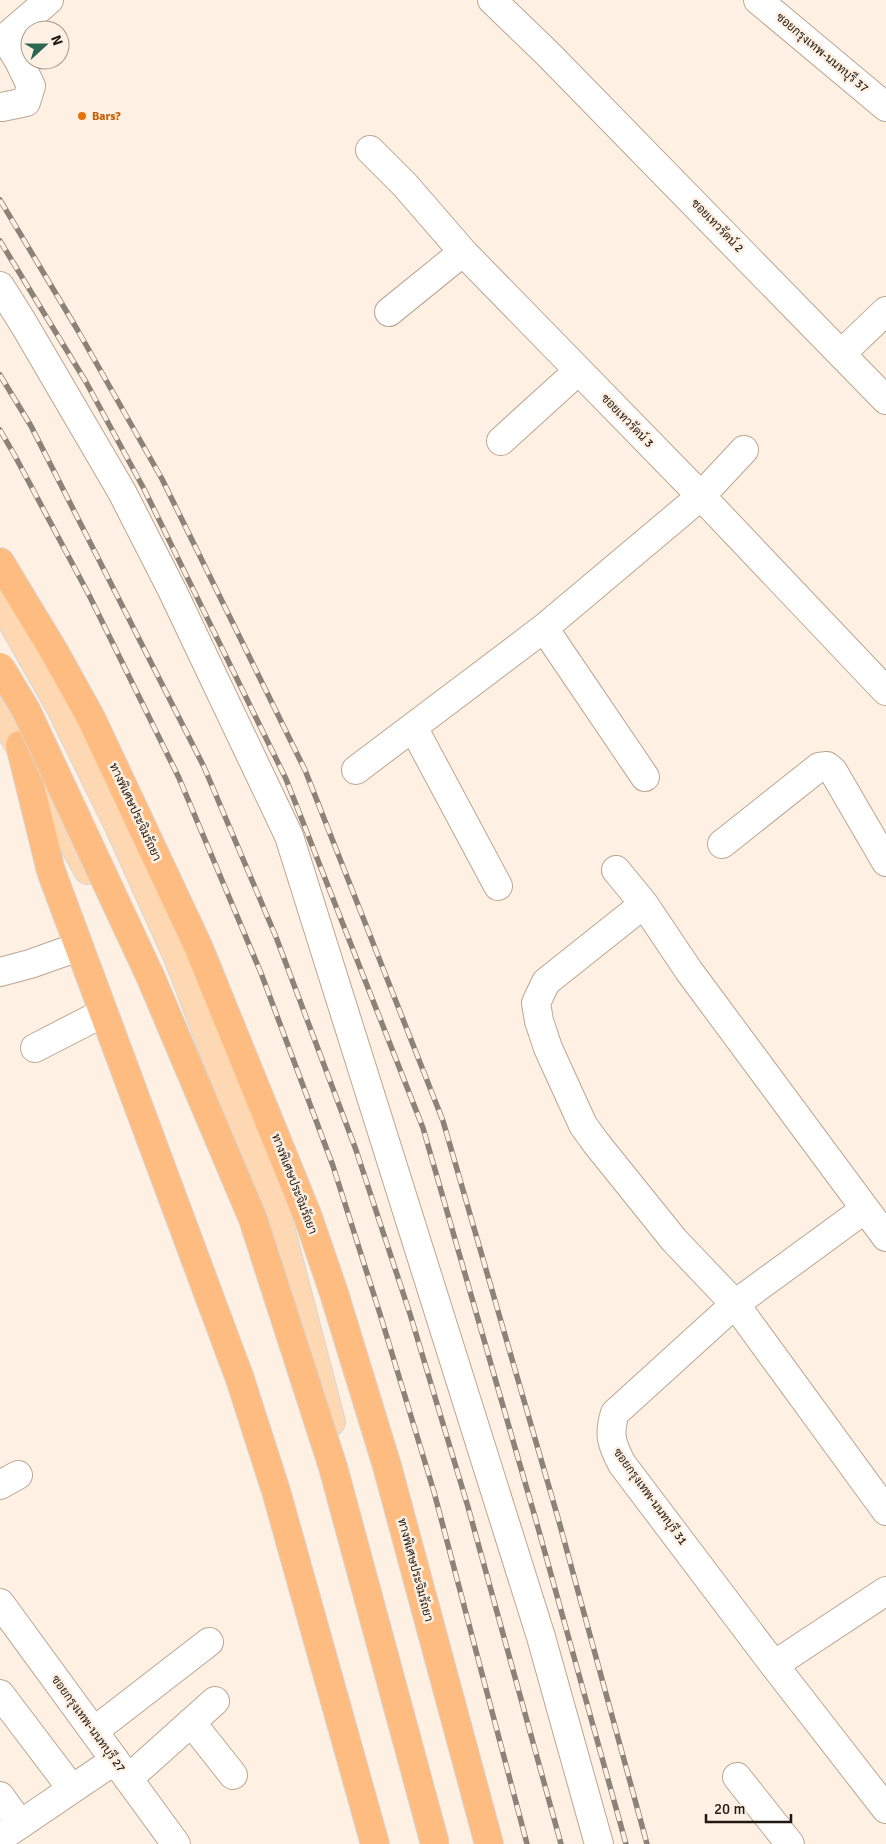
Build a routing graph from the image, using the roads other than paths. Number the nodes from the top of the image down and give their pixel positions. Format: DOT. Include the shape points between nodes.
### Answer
graph roads {
  1 [pos="49,0"];
  2 [pos="492,0"];
  3 [pos="758,0"];
  4 [pos="2,107"];
  5 [pos="886,107"];
  6 [pos="370,150"];
  7 [pos="463,252"];
  8 [pos="0,286"];
  9 [pos="886,311"];
  10 [pos="389,312"];
  11 [pos="842,353"];
  12 [pos="578,371"];
  13 [pos="886,400"];
  14 [pos="501,441"];
  15 [pos="744,450"];
  16 [pos="701,496"];
  17 [pos="0,562"];
  18 [pos="0,600"];
  19 [pos="544,628"];
  20 [pos="0,667"];
  21 [pos="886,690"];
  22 [pos="0,711"];
  23 [pos="413,727"];
  24 [pos="20,745"];
  25 [pos="356,770"];
  26 [pos="645,778"];
  27 [pos="722,844"];
  28 [pos="886,862"];
  29 [pos="616,870"];
  30 [pos="498,886"];
  31 [pos="644,904"];
  32 [pos="78,947"];
  33 [pos="0,972"];
  34 [pos="104,1013"];
  35 [pos="35,1048"];
  36 [pos="865,1209"];
  37 [pos="277,1216"];
  38 [pos="886,1237"];
  39 [pos="735,1304"];
  40 [pos="886,1511"];
  41 [pos="886,1591"];
  42 [pos="0,1603"];
  43 [pos="208,1642"];
  44 [pos="774,1665"];
  45 [pos="0,1694"];
  46 [pos="215,1702"];
  47 [pos="192,1722"];
  48 [pos="94,1731"];
  49 [pos="122,1769"];
  50 [pos="233,1774"];
  51 [pos="737,1777"];
  52 [pos="72,1788"];
  53 [pos="0,1796"];
  54 [pos="886,1809"];
  55 [pos="10,1831"];
  56 [pos="176,1844"];
  57 [pos="375,1844"];
  58 [pos="435,1844"];
  59 [pos="444,1844"];
  60 [pos="490,1844"];
  61 [pos="599,1844"];
  62 [pos="790,1844"];
  1 -- 4 [label="street" via="5,38 31,86 26,102"];
  2 -- 11 [label="street, ซอยเทวรัตน์ 2"];
  3 -- 5 [label="street, ซอยกรุงเทพ-นนทบุรี 37"];
  6 -- 7 [label="street, ซอยเทวรัตน์ 3"];
  7 -- 10 [label="street"];
  7 -- 12 [label="street, ซอยเทวรัตน์ 3"];
  8 -- 61 [label="street" via="122,492 289,836 541,1637"];
  9 -- 11 [label="street"];
  11 -- 13 [label="street, ซอยเทวรัตน์ 2"];
  12 -- 14 [label="street"];
  12 -- 16 [label="street, ซอยเทวรัตน์ 3"];
  15 -- 16 [label="street"];
  16 -- 19 [label="street"];
  16 -- 21 [label="street, ซอยเทวรัตน์ 3"];
  17 -- 60 [label="highway, ทางพิเศษประจิมรัถยา" via="91,718 198,946 308,1217 387,1466"];
  18 -- 37 [label="main road" via="60,706 120,826 178,958"];
  19 -- 23 [label="street"];
  19 -- 26 [label="street"];
  20 -- 58 [label="highway, bridge" via="26,710 147,969 253,1220 333,1467"];
  22 -- 24 [label="main road"];
  23 -- 25 [label="street"];
  23 -- 30 [label="street"];
  24 -- 32 [label="highway" via="51,871"];
  24 -- 37 [label="main road"];
  27 -- 28 [label="street" via="820,767 827,766 834,771"];
  29 -- 31 [label="street"];
  31 -- 36 [label="street" via="689,971"];
  31 -- 39 [label="street" via="546,982 536,1003 539,1021 583,1125 674,1240"];
  32 -- 33 [label="street"];
  32 -- 34 [label="highway"];
  34 -- 35 [label="street"];
  34 -- 57 [label="highway" via="240,1379 276,1492"];
  36 -- 38 [label="street"];
  36 -- 39 [label="street, ซอยกรุงเทพ-นนทบุรี 31"];
  37 -- 59 [label="main road"];
  39 -- 40 [label="street"];
  39 -- 44 [label="street, ซอยกรุงเทพ-นนทบุรี 31" via="615,1413 610,1426 612,1445 622,1464"];
  41 -- 44 [label="street"];
  42 -- 48 [label="street, ซอยกรุงเทพ-นนทบุรี 27"];
  43 -- 48 [label="street"];
  44 -- 54 [label="street, ซอยกรุงเทพ-นนทบุรี 31"];
  45 -- 52 [label="street"];
  46 -- 47 [label="street"];
  47 -- 49 [label="street"];
  47 -- 50 [label="street"];
  48 -- 49 [label="street, ซอยกรุงเทพ-นนทบุรี 27"];
  49 -- 52 [label="street"];
  49 -- 56 [label="street, ซอยกรุงเทพ-นนทบุรี 27"];
  51 -- 62 [label="street"];
  52 -- 55 [label="street"];
  53 -- 55 [label="street"];
}
